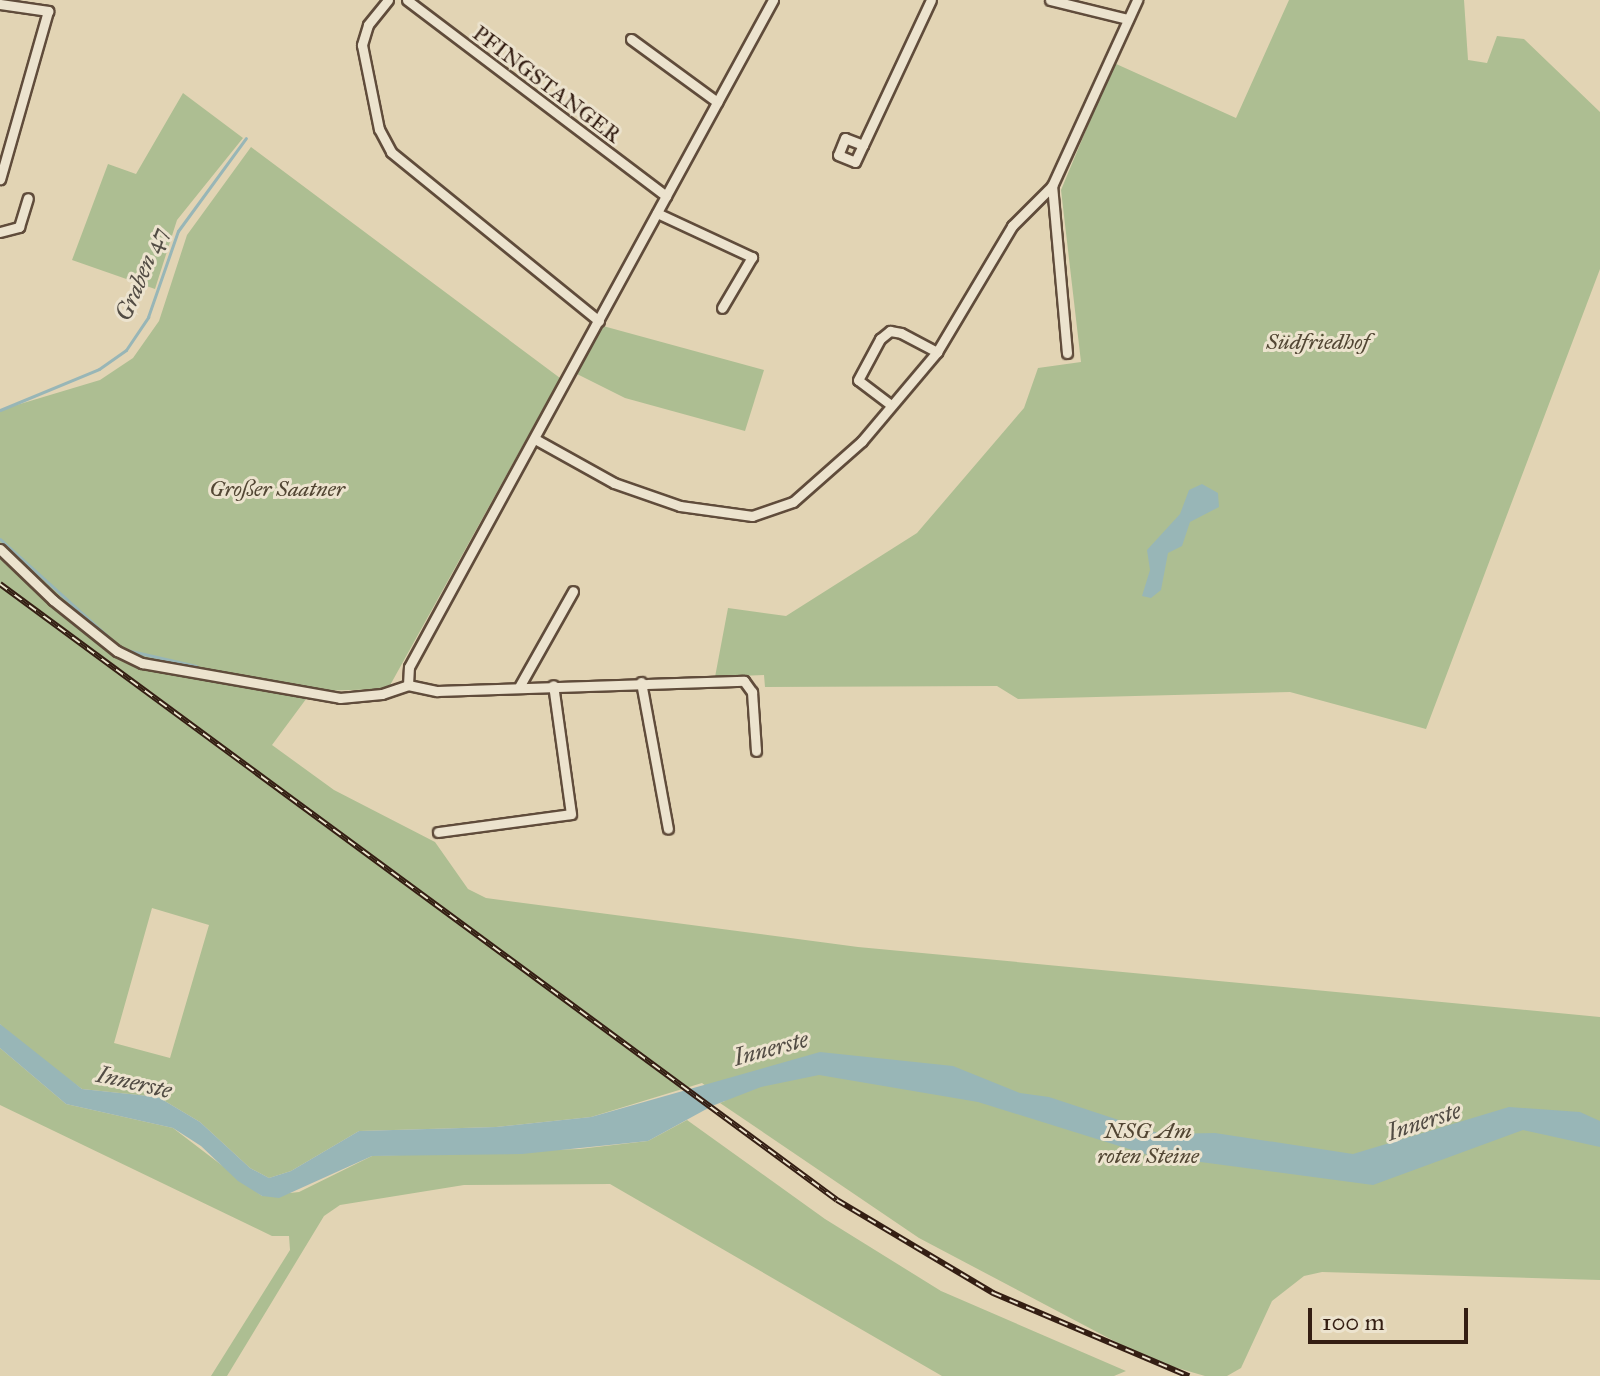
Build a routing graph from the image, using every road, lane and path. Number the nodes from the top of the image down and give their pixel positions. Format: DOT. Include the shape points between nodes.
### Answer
graph roads {
  1 [pos="388,0"];
  2 [pos="407,0"];
  3 [pos="773,0"];
  4 [pos="931,0"];
  5 [pos="1050,0"];
  6 [pos="1137,0"];
  7 [pos="0,4"];
  8 [pos="1128,19"];
  9 [pos="631,39"];
  10 [pos="717,102"];
  11 [pos="863,145"];
  12 [pos="0,179"];
  13 [pos="1052,186"];
  14 [pos="666,196"];
  15 [pos="28,198"];
  16 [pos="657,213"];
  17 [pos="0,232"];
  18 [pos="722,308"];
  19 [pos="599,321"];
  20 [pos="937,352"];
  21 [pos="1067,353"];
  22 [pos="891,405"];
  23 [pos="535,439"];
  24 [pos="0,549"];
  25 [pos="573,591"];
  26 [pos="641,682"];
  27 [pos="408,685"];
  28 [pos="553,685"];
  29 [pos="519,687"];
  30 [pos="756,751"];
  31 [pos="668,829"];
  32 [pos="438,832"];
  1 -- 19 [label="street" via="364,35 379,129 391,152"];
  2 -- 14 [label="street, PFINGSTANGER"];
  3 -- 10 [label="street"];
  4 -- 11 [label="street"];
  5 -- 8 [label="street"];
  6 -- 8 [label="street"];
  7 -- 12 [label="street" via="48,11"];
  8 -- 13 [label="street"];
  9 -- 10 [label="street"];
  10 -- 14 [label="street"];
  13 -- 20 [label="street" via="1012,226"];
  13 -- 21 [label="street"];
  14 -- 16 [label="street"];
  15 -- 17 [label="street" via="19,227"];
  16 -- 18 [label="street" via="752,257"];
  16 -- 19 [label="street"];
  19 -- 23 [label="street"];
  20 -- 22 [label="street"];
  20 -- 22 [label="street" via="901,333 890,331 880,339 858,380"];
  22 -- 23 [label="street" via="813,487 784,507 752,516 680,506 632,490"];
  23 -- 27 [label="street" via="409,667"];
  24 -- 27 [label="street" via="64,609 117,651 142,663 340,698"];
  25 -- 29 [label="street"];
  26 -- 28 [label="street"];
  26 -- 30 [label="street" via="744,681 752,692"];
  26 -- 31 [label="street"];
  27 -- 29 [label="street" via="417,690"];
  28 -- 29 [label="street"];
  28 -- 32 [label="street" via="571,814"];
}
